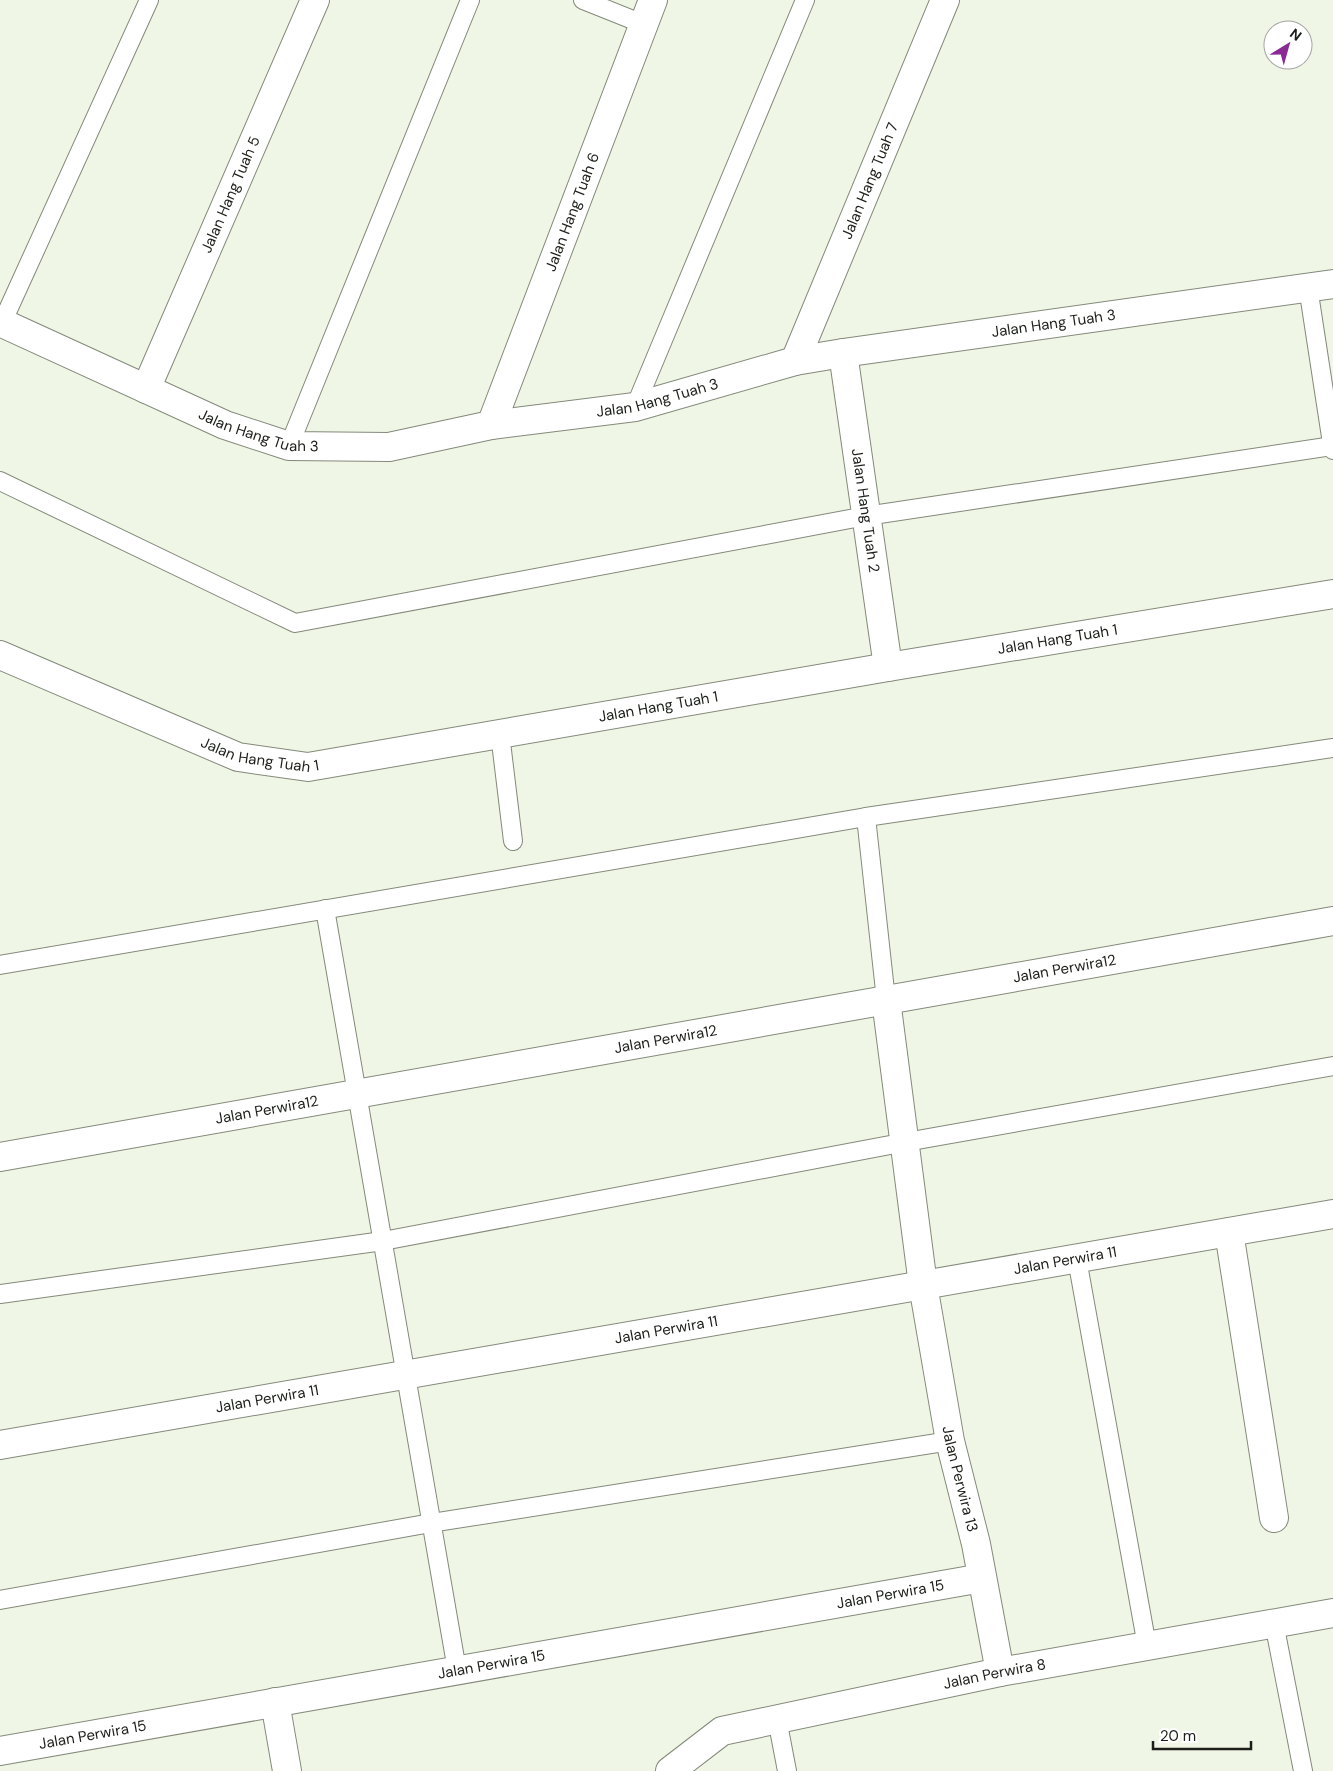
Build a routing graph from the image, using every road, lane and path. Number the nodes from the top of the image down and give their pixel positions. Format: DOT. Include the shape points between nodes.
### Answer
graph roads {
  1 [pos="149,0"];
  2 [pos="315,0"];
  3 [pos="470,0"];
  4 [pos="582,0"];
  5 [pos="805,0"];
  6 [pos="945,0"];
  7 [pos="648,12"];
  8 [pos="1320,286"];
  9 [pos="1,323"];
  10 [pos="843,352"];
  11 [pos="795,361"];
  12 [pos="146,389"];
  13 [pos="635,407"];
  14 [pos="491,425"];
  15 [pos="289,446"];
  16 [pos="1333,446"];
  17 [pos="1333,450"];
  18 [pos="0,481"];
  19 [pos="866,516"];
  20 [pos="1333,594"];
  21 [pos="0,655"];
  22 [pos="888,667"];
  23 [pos="500,734"];
  24 [pos="1333,748"];
  25 [pos="866,817"];
  26 [pos="513,841"];
  27 [pos="325,909"];
  28 [pos="1333,921"];
  29 [pos="0,965"];
  30 [pos="886,1000"];
  31 [pos="1333,1066"];
  32 [pos="357,1093"];
  33 [pos="906,1142"];
  34 [pos="0,1156"];
  35 [pos="1333,1214"];
  36 [pos="1229,1232"];
  37 [pos="383,1241"];
  38 [pos="1077,1259"];
  39 [pos="923,1285"];
  40 [pos="0,1294"];
  41 [pos="406,1375"];
  42 [pos="950,1441"];
  43 [pos="0,1446"];
  44 [pos="1274,1518"];
  45 [pos="431,1523"];
  46 [pos="982,1578"];
  47 [pos="0,1600"];
  48 [pos="1333,1613"];
  49 [pos="1274,1623"];
  50 [pos="1147,1646"];
  51 [pos="456,1670"];
  52 [pos="1000,1672"];
  53 [pos="275,1702"];
  54 [pos="777,1719"];
  55 [pos="0,1751"];
  56 [pos="287,1771"];
  57 [pos="670,1771"];
  58 [pos="786,1771"];
  59 [pos="1303,1771"];
  1 -- 9 [label="lane"];
  2 -- 12 [label="street, Jalan Hang Tuah 5"];
  3 -- 15 [label="lane"];
  4 -- 7 [label="lane"];
  5 -- 13 [label="lane"];
  6 -- 11 [label="street, Jalan Hang Tuah 7"];
  7 -- 14 [label="street, Jalan Hang Tuah 6"];
  8 -- 10 [label="street, Jalan Hang Tuah 3"];
  8 -- 16 [label="lane"];
  9 -- 12 [label="street, Jalan Hang Tuah 3"];
  10 -- 11 [label="street, Jalan Hang Tuah 3"];
  10 -- 19 [label="street, Jalan Hang Tuah 2"];
  11 -- 13 [label="street, Jalan Hang Tuah 3"];
  12 -- 15 [label="street, Jalan Hang Tuah 3" via="225,425"];
  13 -- 14 [label="street, Jalan Hang Tuah 3"];
  14 -- 15 [label="street, Jalan Hang Tuah 3" via="389,447"];
  16 -- 17 [label="lane"];
  16 -- 19 [label="lane"];
  18 -- 19 [label="lane" via="295,623"];
  19 -- 22 [label="street, Jalan Hang Tuah 2"];
  20 -- 22 [label="street, Jalan Hang Tuah 1"];
  21 -- 23 [label="street, Jalan Hang Tuah 1" via="238,756 308,767"];
  22 -- 23 [label="street, Jalan Hang Tuah 1"];
  23 -- 26 [label="lane"];
  24 -- 25 [label="lane"];
  25 -- 27 [label="lane"];
  25 -- 30 [label="lane"];
  27 -- 29 [label="lane"];
  27 -- 32 [label="lane"];
  28 -- 30 [label="street, Jalan Perwira12"];
  30 -- 32 [label="street, Jalan Perwira12"];
  30 -- 33 [label="street, Jalan Perwira 13"];
  31 -- 33 [label="lane"];
  32 -- 34 [label="street, Jalan Perwira12"];
  32 -- 37 [label="lane"];
  33 -- 37 [label="lane"];
  33 -- 39 [label="street, Jalan Perwira 13"];
  35 -- 36 [label="street, Jalan Perwira 11"];
  36 -- 38 [label="street, Jalan Perwira 11"];
  36 -- 44 [label="street"];
  37 -- 40 [label="lane"];
  37 -- 41 [label="lane"];
  38 -- 39 [label="street, Jalan Perwira 11"];
  38 -- 50 [label="lane"];
  39 -- 41 [label="street, Jalan Perwira 11"];
  39 -- 42 [label="street, Jalan Perwira 13"];
  41 -- 43 [label="street, Jalan Perwira 11"];
  41 -- 45 [label="lane"];
  42 -- 45 [label="lane"];
  42 -- 46 [label="street, Jalan Perwira 13"];
  45 -- 47 [label="lane"];
  45 -- 51 [label="lane"];
  46 -- 51 [label="street, Jalan Perwira 15"];
  46 -- 52 [label="street, Jalan Perwira 13"];
  48 -- 49 [label="street, Jalan Perwira 8"];
  49 -- 50 [label="street, Jalan Perwira 8"];
  49 -- 59 [label="lane"];
  50 -- 52 [label="street, Jalan Perwira 8"];
  51 -- 53 [label="street, Jalan Perwira 15"];
  52 -- 54 [label="street, Jalan Perwira 8"];
  53 -- 55 [label="street, Jalan Perwira 15"];
  53 -- 56 [label="street"];
  54 -- 57 [label="street, Jalan Perwira 8" via="722,1731"];
  54 -- 58 [label="lane"];
}
